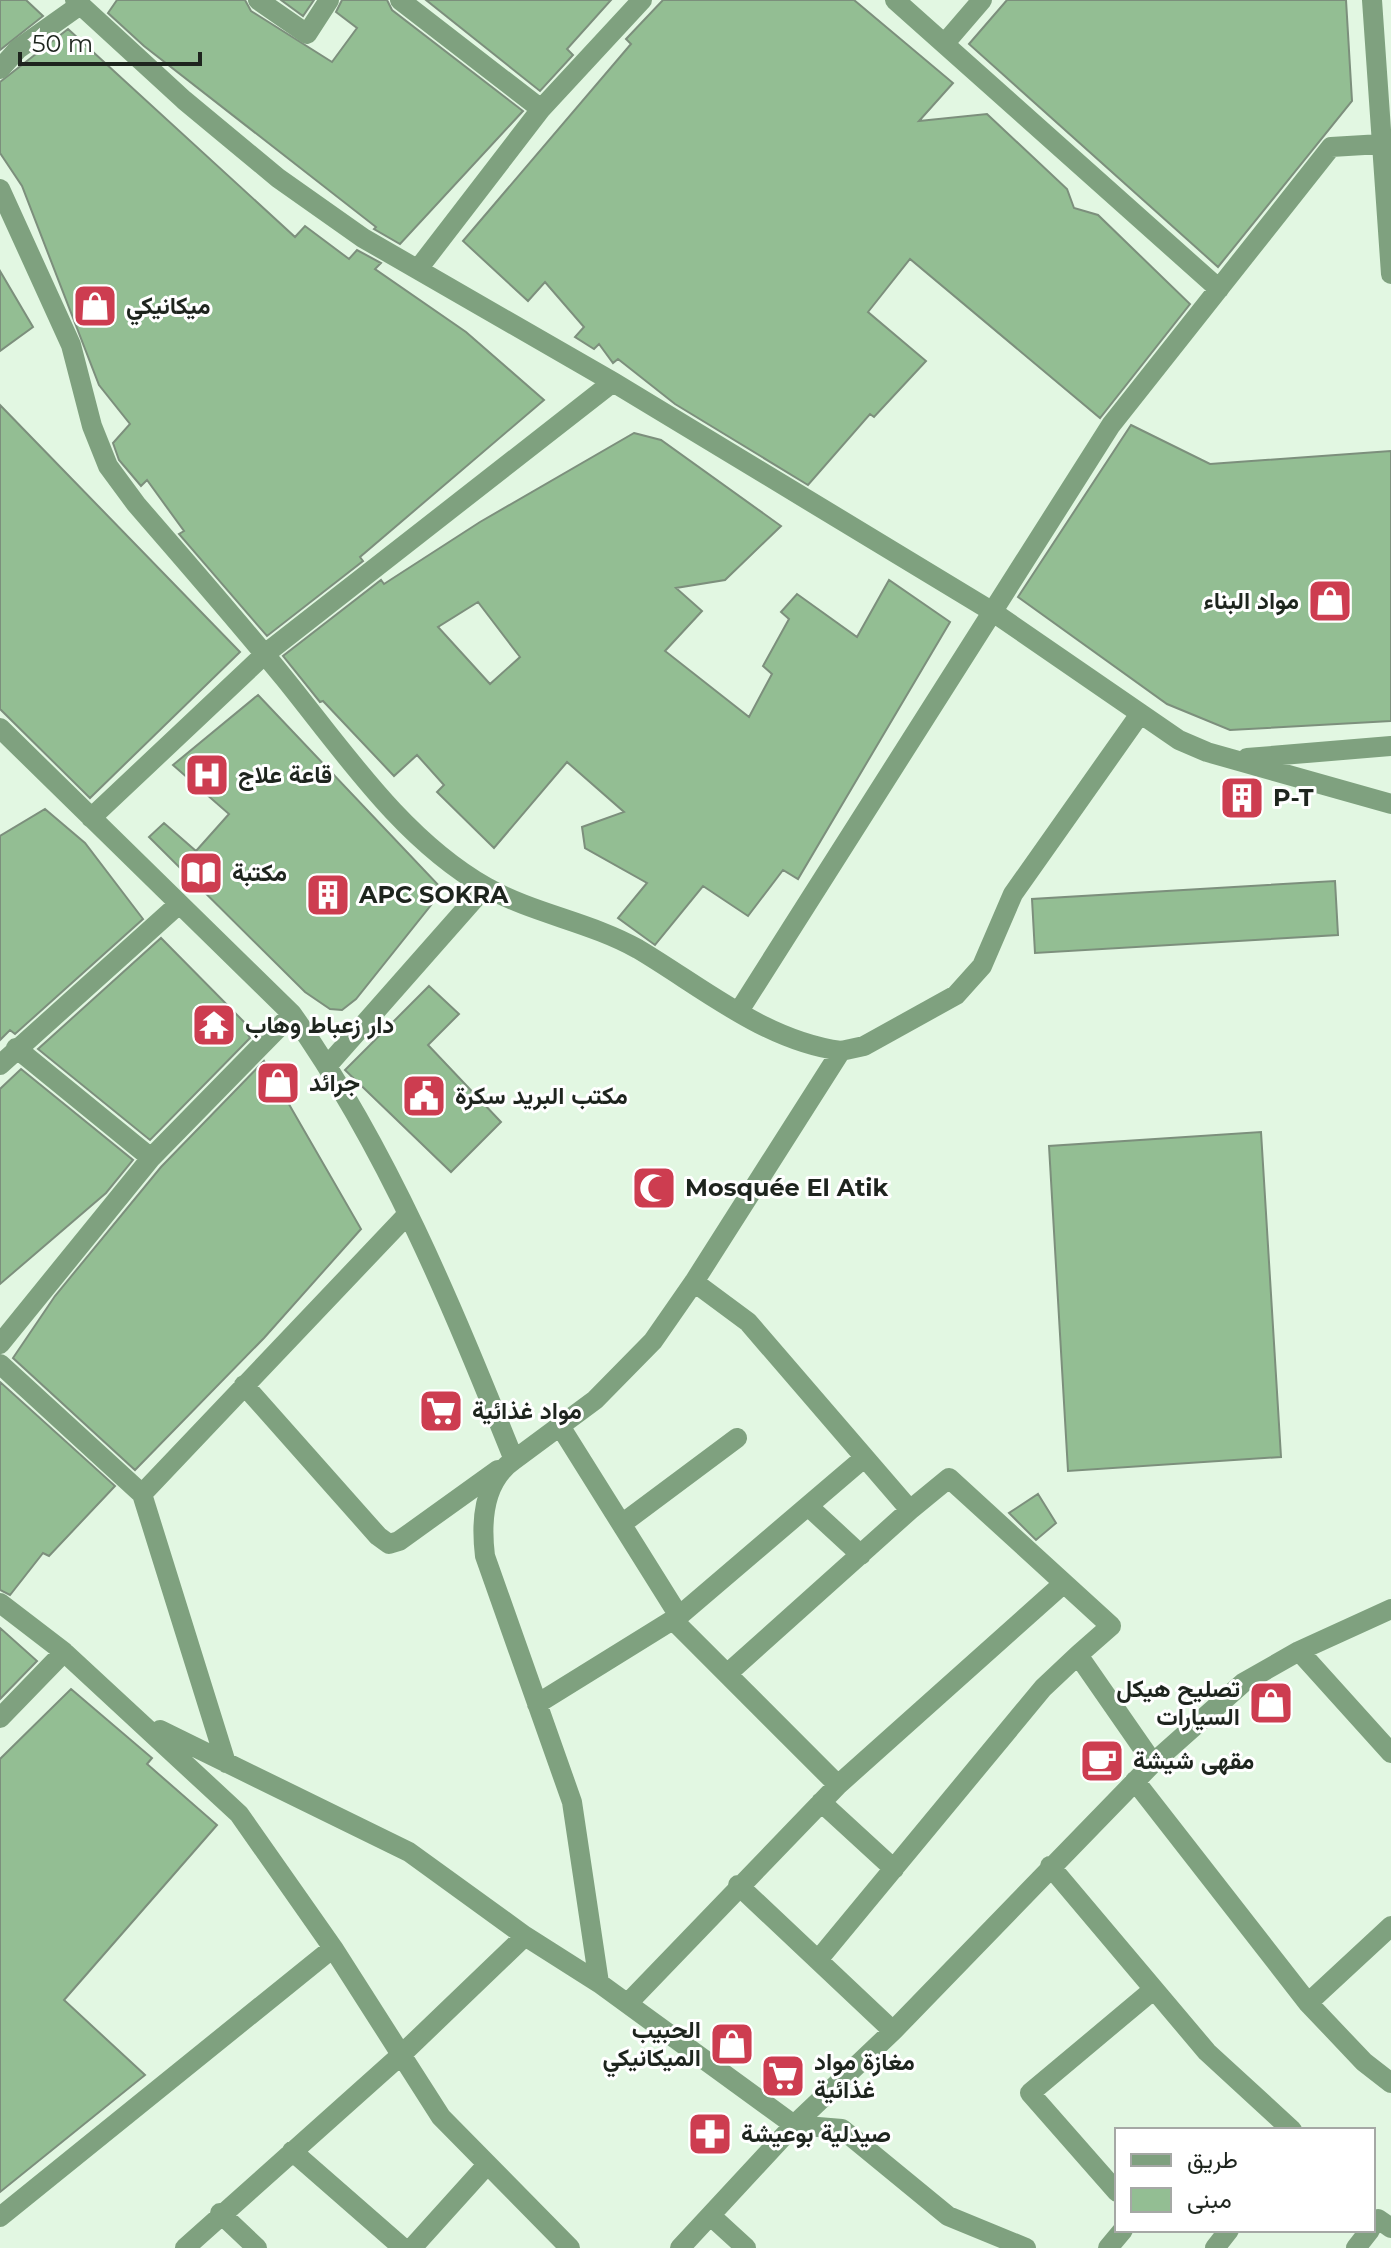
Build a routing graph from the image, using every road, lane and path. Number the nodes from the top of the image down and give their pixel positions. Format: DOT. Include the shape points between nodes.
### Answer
graph roads {
  1 [pos="258,0"];
  2 [pos="329,0"];
  3 [pos="400,0"];
  4 [pos="642,0"];
  5 [pos="895,0"];
  6 [pos="982,0"];
  7 [pos="1372,0"];
  8 [pos="78,2"];
  9 [pos="945,43"];
  10 [pos="0,69"];
  11 [pos="541,109"];
  12 [pos="1381,144"];
  13 [pos="0,189"];
  14 [pos="418,269"];
  15 [pos="1391,274"];
  16 [pos="1219,289"];
  17 [pos="613,382"];
  18 [pos="993,612"];
  19 [pos="265,654"];
  20 [pos="1140,714"];
  21 [pos="0,728"];
  22 [pos="1391,746"];
  23 [pos="1231,759"];
  24 [pos="1391,804"];
  25 [pos="91,818"];
  26 [pos="485,887"];
  27 [pos="179,904"];
  28 [pos="739,1011"];
  29 [pos="292,1014"];
  30 [pos="16,1048"];
  31 [pos="841,1051"];
  32 [pos="0,1065"];
  33 [pos="328,1065"];
  34 [pos="151,1158"];
  35 [pos="407,1215"];
  36 [pos="694,1282"];
  37 [pos="0,1344"];
  38 [pos="0,1364"];
  39 [pos="244,1385"];
  40 [pos="560,1426"];
  41 [pos="737,1438"];
  42 [pos="864,1458"];
  43 [pos="510,1462"];
  44 [pos="142,1494"];
  45 [pos="808,1506"];
  46 [pos="910,1510"];
  47 [pos="623,1523"];
  48 [pos="861,1555"];
  49 [pos="1064,1583"];
  50 [pos="0,1603"];
  51 [pos="1391,1609"];
  52 [pos="676,1618"];
  53 [pos="1299,1651"];
  54 [pos="64,1652"];
  55 [pos="1078,1655"];
  56 [pos="727,1674"];
  57 [pos="537,1704"];
  58 [pos="0,1718"];
  59 [pos="140,1720"];
  60 [pos="1391,1753"];
  61 [pos="226,1763"];
  62 [pos="1153,1763"];
  63 [pos="1135,1781"];
  64 [pos="838,1785"];
  65 [pos="821,1802"];
  66 [pos="1050,1866"];
  67 [pos="894,1869"];
  68 [pos="738,1885"];
  69 [pos="1391,1926"];
  70 [pos="525,1936"];
  71 [pos="333,1948"];
  72 [pos="818,1960"];
  73 [pos="599,1983"];
  74 [pos="1153,1990"];
  75 [pos="629,2002"];
  76 [pos="1308,2003"];
  77 [pos="893,2031"];
  78 [pos="401,2055"];
  79 [pos="1391,2083"];
  80 [pos="794,2125"];
  81 [pos="1290,2128"];
  82 [pos="292,2151"];
  83 [pos="486,2166"];
  84 [pos="1115,2190"];
  85 [pos="220,2213"];
  86 [pos="711,2216"];
  87 [pos="0,2217"];
  88 [pos="1121,2232"];
  89 [pos="1227,2232"];
  90 [pos="1369,2232"];
  91 [pos="185,2248"];
  92 [pos="257,2248"];
  93 [pos="403,2248"];
  94 [pos="412,2248"];
  95 [pos="570,2248"];
  96 [pos="680,2248"];
  97 [pos="746,2248"];
  98 [pos="1026,2248"];
  99 [pos="1108,2248"];
  100 [pos="1215,2248"];
  101 [pos="1356,2248"];
  1 -- 2 [label="street" via="307,34"];
  3 -- 11 [label="street"];
  4 -- 11 [label="street"];
  5 -- 9 [label="street"];
  6 -- 9 [label="street"];
  7 -- 12 [label="street"];
  8 -- 10 [label="street"];
  8 -- 14 [label="street" via="278,178"];
  9 -- 16 [label="street"];
  11 -- 14 [label="street"];
  12 -- 15 [label="street"];
  12 -- 16 [label="street" via="1331,147"];
  13 -- 19 [label="street" via="71,345 108,466"];
  14 -- 17 [label="street"];
  16 -- 18 [label="street" via="1111,425"];
  17 -- 18 [label="street"];
  17 -- 19 [label="street"];
  18 -- 20 [label="street"];
  18 -- 28 [label="street"];
  19 -- 25 [label="street"];
  19 -- 26 [label="street" via="382,798"];
  20 -- 23 [label="street" via="1179,740"];
  20 -- 31 [label="street" via="1013,894 982,966 956,995 864,1046"];
  21 -- 25 [label="street"];
  22 -- 23 [label="street"];
  23 -- 24 [label="street"];
  25 -- 27 [label="street"];
  26 -- 28 [label="street" via="634,947"];
  26 -- 33 [label="street"];
  27 -- 29 [label="street"];
  27 -- 30 [label="street"];
  28 -- 31 [label="street" via="808,1046"];
  29 -- 33 [label="street"];
  29 -- 34 [label="street"];
  30 -- 32 [label="street"];
  30 -- 34 [label="street"];
  31 -- 36 [label="street"];
  33 -- 35 [label="street"];
  34 -- 37 [label="street"];
  35 -- 39 [label="street"];
  35 -- 43 [label="street" via="440,1277"];
  36 -- 40 [label="street" via="625,1373"];
  36 -- 42 [label="street" via="748,1322"];
  38 -- 44 [label="street"];
  39 -- 43 [label="street" via="389,1544"];
  39 -- 44 [label="street"];
  40 -- 43 [label="street"];
  40 -- 47 [label="street"];
  41 -- 47 [label="street"];
  42 -- 45 [label="street"];
  42 -- 46 [label="street"];
  43 -- 57 [label="street" via="488,1494 481,1528 485,1556"];
  44 -- 61 [label="street"];
  45 -- 48 [label="street"];
  45 -- 52 [label="street"];
  46 -- 48 [label="street"];
  46 -- 49 [label="street" via="949,1478"];
  47 -- 52 [label="street"];
  48 -- 56 [label="street"];
  49 -- 55 [label="street" via="1111,1626"];
  49 -- 64 [label="street"];
  50 -- 54 [label="street"];
  51 -- 53 [label="street"];
  52 -- 56 [label="street"];
  52 -- 57 [label="street"];
  53 -- 60 [label="street"];
  53 -- 62 [label="street" via="1243,1683"];
  54 -- 58 [label="street"];
  54 -- 59 [label="street"];
  55 -- 62 [label="street"];
  55 -- 67 [label="street" via="1043,1688"];
  56 -- 64 [label="street"];
  57 -- 73 [label="street" via="572,1802"];
  59 -- 61 [label="street"];
  59 -- 71 [label="street" via="239,1814"];
  61 -- 70 [label="street" via="409,1852"];
  62 -- 63 [label="street"];
  63 -- 66 [label="street"];
  63 -- 76 [label="street"];
  64 -- 65 [label="street"];
  65 -- 67 [label="street"];
  65 -- 68 [label="street"];
  66 -- 74 [label="street"];
  66 -- 77 [label="street"];
  67 -- 72 [label="street"];
  68 -- 72 [label="street"];
  68 -- 75 [label="street"];
  69 -- 76 [label="street"];
  70 -- 73 [label="street"];
  70 -- 78 [label="street"];
  71 -- 78 [label="street"];
  71 -- 87 [label="street"];
  72 -- 77 [label="street"];
  73 -- 75 [label="street"];
  74 -- 81 [label="street" via="1207,2052"];
  74 -- 84 [label="street" via="1030,2093"];
  75 -- 80 [label="street"];
  76 -- 79 [label="street"];
  77 -- 80 [label="street"];
  78 -- 82 [label="street"];
  78 -- 83 [label="street" via="441,2117"];
  80 -- 86 [label="street"];
  80 -- 98 [label="street" via="842,2129 948,2216"];
  82 -- 85 [label="street"];
  82 -- 93 [label="street"];
  83 -- 94 [label="street"];
  83 -- 95 [label="street"];
  85 -- 91 [label="street"];
  85 -- 92 [label="street"];
  86 -- 96 [label="street"];
  86 -- 97 [label="street"];
  88 -- 99 [label="street"];
  89 -- 100 [label="street"];
  90 -- 101 [label="street"];
}
